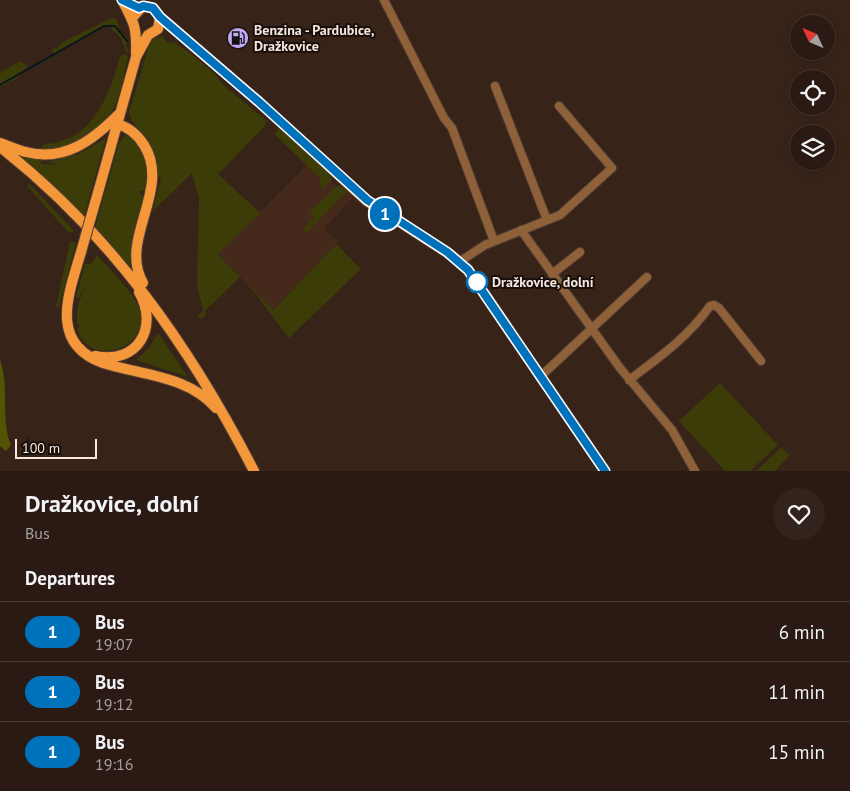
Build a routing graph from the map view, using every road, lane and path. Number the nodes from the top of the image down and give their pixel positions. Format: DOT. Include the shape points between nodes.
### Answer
graph roads {
  1 [pos="122,0"];
  2 [pos="384,0"];
  3 [pos="136,13"];
  4 [pos="160,17"];
  5 [pos="158,29"];
  6 [pos="137,31"];
  7 [pos="179,33"];
  8 [pos="148,35"];
  9 [pos="136,57"];
  10 [pos="496,86"];
  11 [pos="559,106"];
  12 [pos="120,113"];
  13 [pos="117,124"];
  14 [pos="0,143"];
  15 [pos="0,147"];
  16 [pos="547,220"];
  17 [pos="521,230"];
  18 [pos="494,241"];
  19 [pos="580,252"];
  20 [pos="459,262"];
  21 [pos="127,271"];
  22 [pos="552,274"];
  23 [pos="647,277"];
  24 [pos="155,306"];
  25 [pos="592,330"];
  26 [pos="81,349"];
  27 [pos="762,361"];
  28 [pos="541,376"];
  29 [pos="629,380"];
  30 [pos="232,428"];
  31 [pos="254,471"];
  32 [pos="605,471"];
  33 [pos="695,471"];
  1 -- 3 [label="main road"];
  2 -- 18 [label="street" via="452,128"];
  3 -- 4 [label="main road" via="143,6 153,8"];
  3 -- 6 [label="main road"];
  4 -- 5 [label="main road"];
  4 -- 7 [label="main road"];
  5 -- 7 [label="main road"];
  5 -- 8 [label="main road"];
  6 -- 8 [label="main road"];
  6 -- 9 [label="main road"];
  7 -- 20 [label="main road" via="367,200"];
  8 -- 9 [label="main road"];
  9 -- 12 [label="main road"];
  10 -- 16 [label="street"];
  11 -- 16 [label="street" via="612,168 560,215"];
  12 -- 13 [label="main road"];
  12 -- 14 [label="main road" via="94,138 73,150 35,154"];
  13 -- 24 [label="main road" via="138,137 152,164 152,186 135,258 138,276"];
  13 -- 26 [label="main road, bridge" via="66,314 70,335"];
  15 -- 21 [label="main road" via="56,196"];
  16 -- 17 [label="street"];
  17 -- 18 [label="street"];
  17 -- 22 [label="street"];
  18 -- 20 [label="street"];
  19 -- 22 [label="street"];
  20 -- 28 [label="main road" via="476,281"];
  21 -- 24 [label="main road"];
  21 -- 26 [label="main road" via="143,298 147,312 143,336 133,349 118,356 100,357"];
  22 -- 25 [label="street"];
  23 -- 25 [label="street"];
  24 -- 30 [label="main road" via="194,362"];
  25 -- 28 [label="street"];
  25 -- 29 [label="street"];
  26 -- 30 [label="main road" via="103,363 194,389 209,400"];
  27 -- 29 [label="street" via="714,305 675,346"];
  28 -- 32 [label="main road"];
  29 -- 33 [label="street" via="672,430"];
  30 -- 31 [label="main road"];
}
